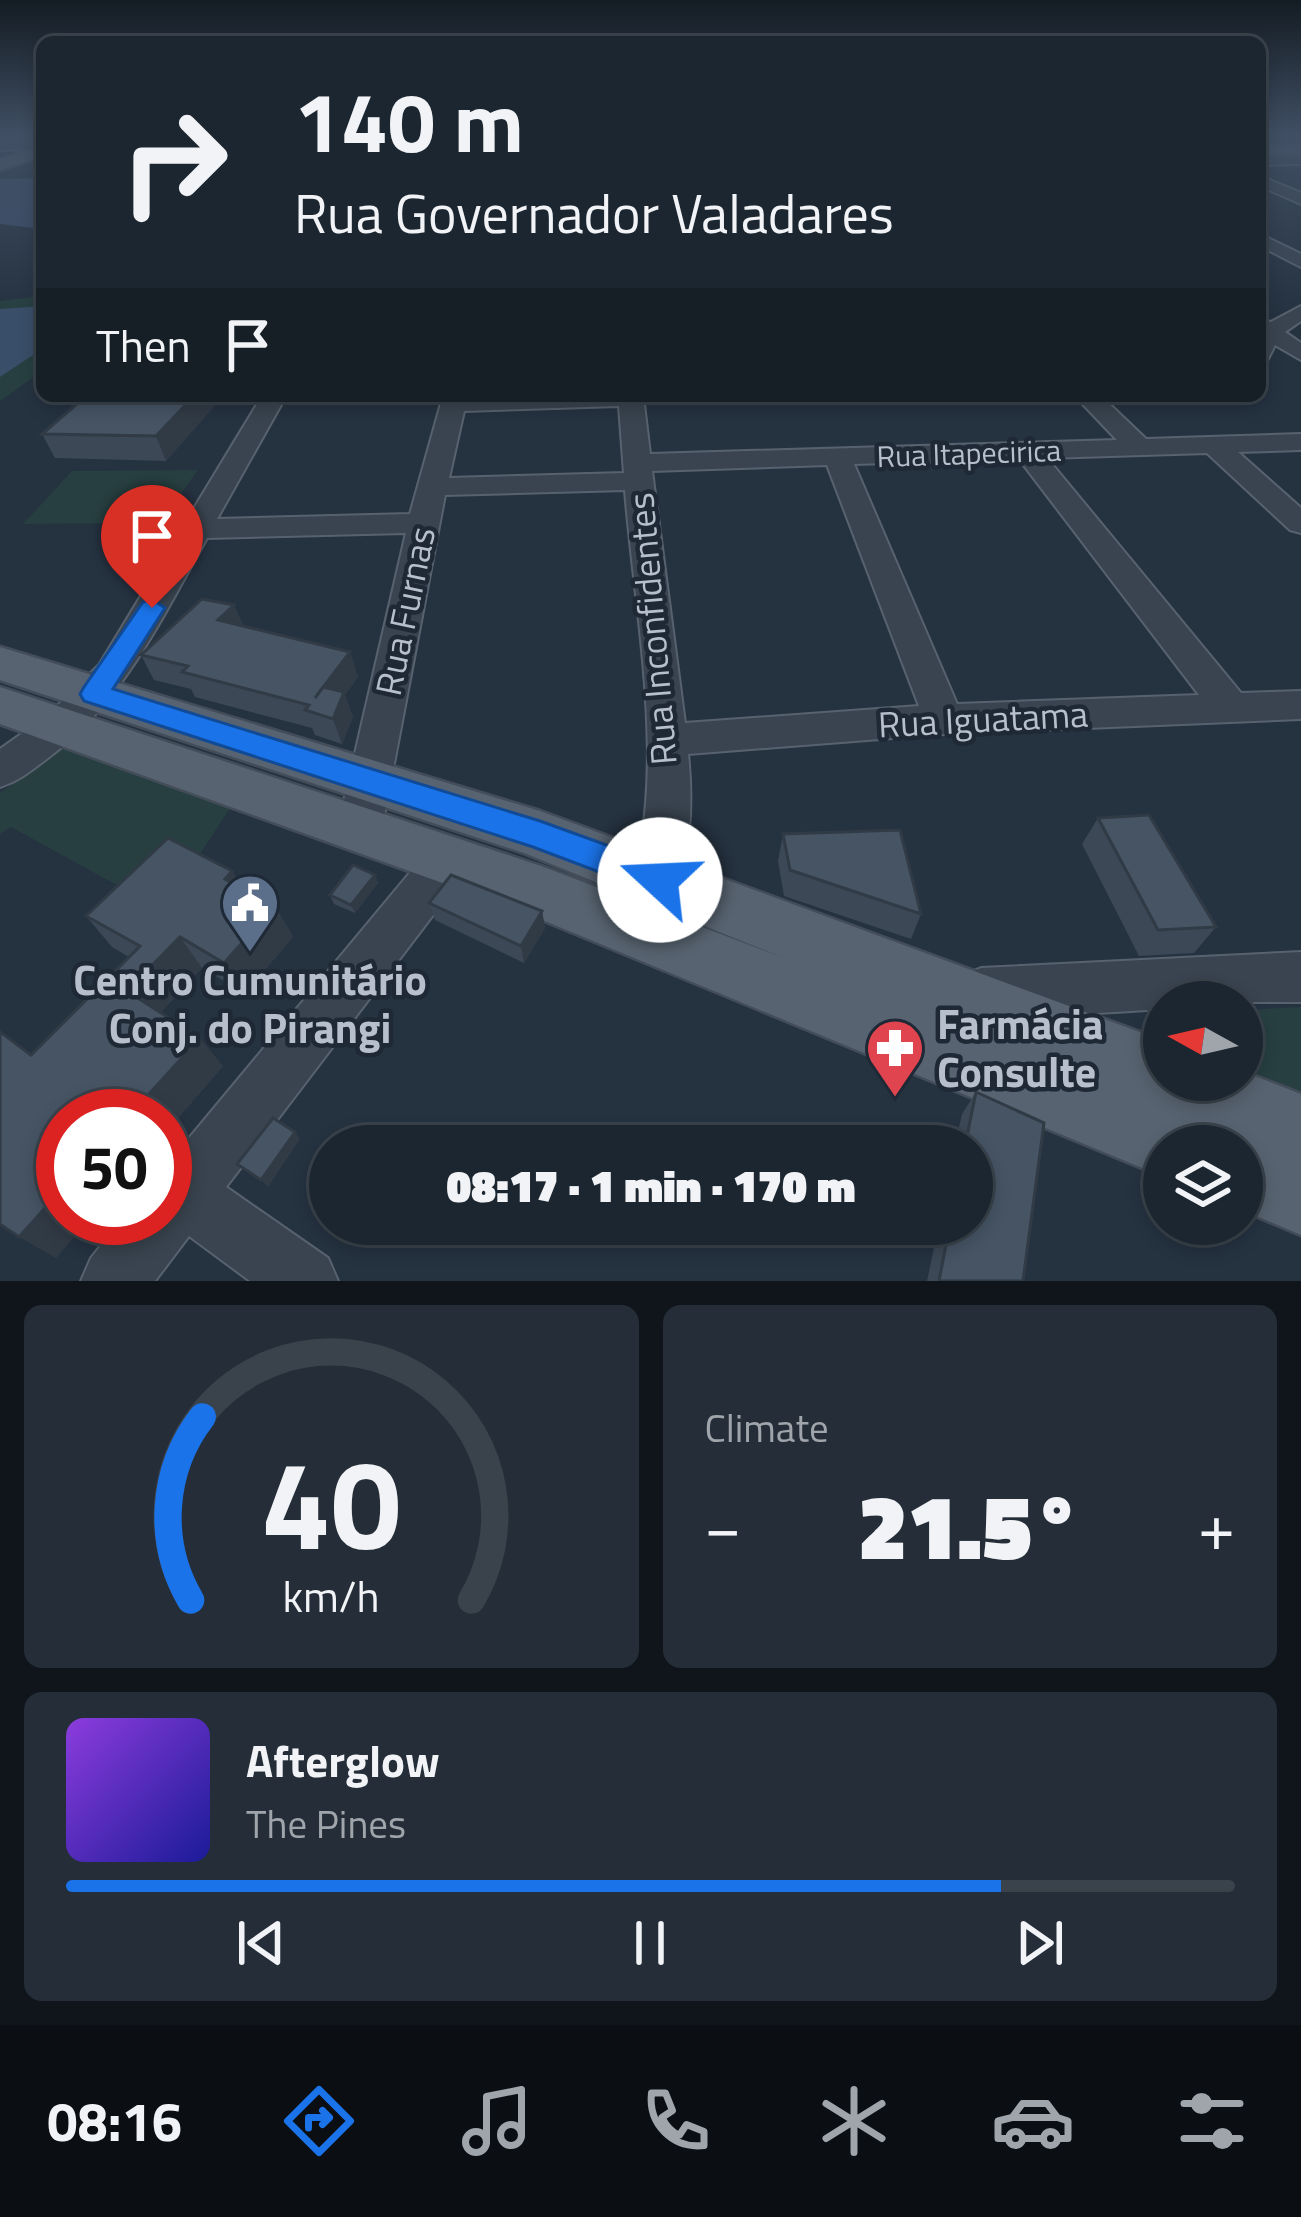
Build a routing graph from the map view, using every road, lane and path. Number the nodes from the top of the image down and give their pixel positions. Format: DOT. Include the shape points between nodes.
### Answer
graph roads {
  1 [pos="1266,241"];
  2 [pos="1301,261"];
  3 [pos="1301,312"];
  4 [pos="1266,339"];
  5 [pos="1266,343"];
  6 [pos="1301,356"];
  7 [pos="271,402"];
  8 [pos="454,402"];
  9 [pos="631,402"];
  10 [pos="1094,402"];
  11 [pos="1301,442"];
  12 [pos="1215,446"];
  13 [pos="1140,448"];
  14 [pos="1028,453"];
  15 [pos="838,458"];
  16 [pos="638,472"];
  17 [pos="433,487"];
  18 [pos="422,523"];
  19 [pos="1301,524"];
  20 [pos="201,529"];
  21 [pos="0,663"];
  22 [pos="0,705"];
  23 [pos="1301,705"];
  24 [pos="1230,707"];
  25 [pos="78,710"];
  26 [pos="944,718"];
  27 [pos="666,740"];
  28 [pos="0,771"];
  29 [pos="365,803"];
  30 [pos="448,859"];
  31 [pos="649,904"];
  32 [pos="1301,977"];
  33 [pos="963,995"];
  34 [pos="1143,1068"];
  35 [pos="1226,1101"];
  36 [pos="1143,1130"];
  37 [pos="1301,1131"];
  38 [pos="1263,1181"];
  39 [pos="192,1182"];
  40 [pos="1301,1196"];
  41 [pos="192,1222"];
  42 [pos="142,1245"];
  43 [pos="114,1281"];
  44 [pos="305,1281"];
  1 -- 2 [label="street"];
  3 -- 4 [label="street"];
  5 -- 6 [label="street"];
  7 -- 20 [label="street"];
  8 -- 17 [label="street, Rua Furnas"];
  9 -- 16 [label="street, Rua Inconfidentes"];
  10 -- 13 [label="street"];
  11 -- 12 [label="street, Rua Itapecirica"];
  12 -- 13 [label="street, Rua Itapecirica"];
  12 -- 19 [label="street"];
  13 -- 14 [label="street, Rua Itapecirica"];
  14 -- 15 [label="street, Rua Itapecirica"];
  14 -- 24 [label="street"];
  15 -- 16 [label="street, Rua Itapecirica"];
  15 -- 26 [label="street"];
  16 -- 17 [label="street, Rua Itapecirica"];
  16 -- 27 [label="street, Rua Inconfidentes"];
  17 -- 18 [label="street, Rua Furnas"];
  18 -- 20 [label="street"];
  18 -- 29 [label="street, Rua Furnas"];
  20 -- 25 [label="street" via="128,651"];
  21 -- 25 [label="main road"];
  22 -- 25 [label="main road"];
  23 -- 24 [label="street, Rua Iguatama"];
  24 -- 26 [label="street, Rua Iguatama"];
  25 -- 28 [label="street"];
  25 -- 29 [label="main road"];
  26 -- 27 [label="street, Rua Iguatama"];
  27 -- 31 [label="street, Rua Inconfidentes"];
  29 -- 30 [label="main road"];
  29 -- 31 [label="main road"];
  30 -- 31 [label="main road"];
  30 -- 39 [label="street"];
  31 -- 33 [label="main road"];
  31 -- 36 [label="main road"];
  32 -- 33 [label="street"];
  33 -- 34 [label="main road"];
  35 -- 37 [label="main road"];
  38 -- 40 [label="main road"];
  41 -- 44 [label="street"];
  42 -- 43 [label="street"];
}
